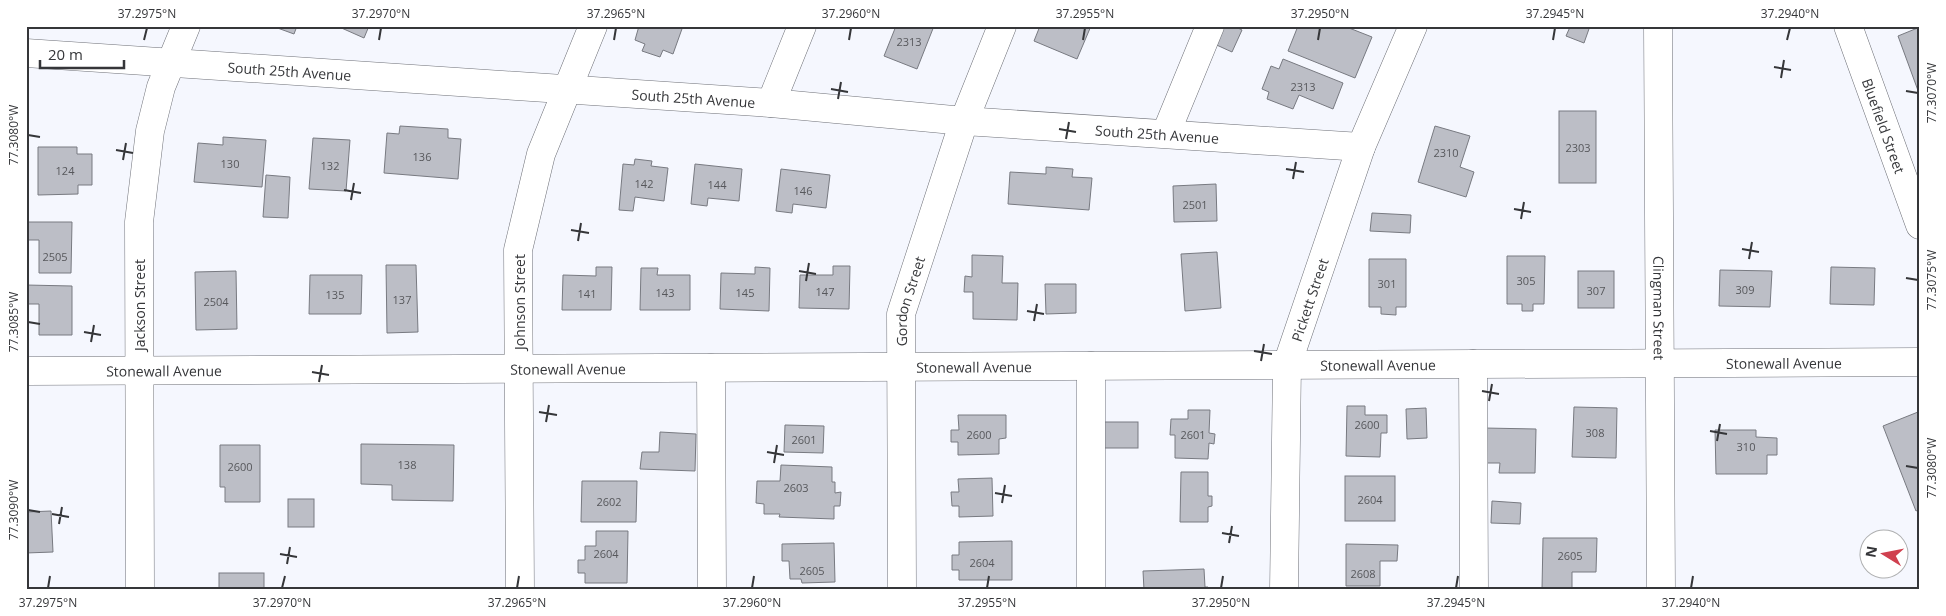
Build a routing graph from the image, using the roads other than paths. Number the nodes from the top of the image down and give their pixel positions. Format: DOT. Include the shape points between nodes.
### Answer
graph roads {
  1 [pos="186,26"];
  2 [pos="593,26"];
  3 [pos="802,26"];
  4 [pos="1002,26"];
  5 [pos="1210,26"];
  6 [pos="1413,26"];
  7 [pos="1658,26"];
  8 [pos="1848,26"];
  9 [pos="26,53"];
  10 [pos="172,62"];
  11 [pos="567,89"];
  12 [pos="771,103"];
  13 [pos="964,121"];
  14 [pos="1166,133"];
  15 [pos="1361,146"];
  16 [pos="1920,225"];
  17 [pos="1920,362"];
  18 [pos="1660,363"];
  19 [pos="1473,364"];
  20 [pos="1287,365"];
  21 [pos="1091,366"];
  22 [pos="901,367"];
  23 [pos="711,368"];
  24 [pos="519,369"];
  25 [pos="26,371"];
  26 [pos="140,371"];
  27 [pos="140,590"];
  28 [pos="520,590"];
  29 [pos="712,590"];
  30 [pos="902,590"];
  31 [pos="1092,590"];
  32 [pos="1284,590"];
  33 [pos="1474,590"];
  34 [pos="1660,590"];
  1 -- 10 [label="street, Jackson Street"];
  2 -- 11 [label="street, Johnson Street"];
  3 -- 12 [label="street"];
  4 -- 13 [label="street, Gordon Street"];
  5 -- 14 [label="street"];
  6 -- 15 [label="street, Pickett Street"];
  7 -- 18 [label="street, Clingman Street"];
  8 -- 16 [label="street, Bluefield Street"];
  9 -- 10 [label="street, South 25th Avenue"];
  10 -- 11 [label="street, South 25th Avenue"];
  10 -- 26 [label="street, Jackson Street" via="161,87 145,159 139,222"];
  11 -- 12 [label="street, South 25th Avenue"];
  11 -- 24 [label="street, Johnson Street" via="541,154 518,250"];
  12 -- 13 [label="street, South 25th Avenue"];
  13 -- 14 [label="street, South 25th Avenue"];
  13 -- 22 [label="street, Gordon Street" via="901,314"];
  14 -- 15 [label="street, South 25th Avenue"];
  15 -- 20 [label="street, Pickett Street"];
  17 -- 18 [label="street, Stonewall Avenue"];
  18 -- 19 [label="street, Stonewall Avenue"];
  18 -- 34 [label="street, Clingman Street"];
  19 -- 20 [label="street, Stonewall Avenue"];
  19 -- 33 [label="street"];
  20 -- 21 [label="street, Stonewall Avenue"];
  20 -- 32 [label="street, Pickett Street"];
  21 -- 22 [label="street, Stonewall Avenue"];
  21 -- 31 [label="street"];
  22 -- 23 [label="street, Stonewall Avenue"];
  22 -- 30 [label="street, Gordon Street"];
  23 -- 24 [label="street, Stonewall Avenue"];
  23 -- 29 [label="street"];
  24 -- 26 [label="street, Stonewall Avenue"];
  24 -- 28 [label="street, Johnson Street"];
  25 -- 26 [label="street, Stonewall Avenue"];
  26 -- 27 [label="street, Jackson Street"];
}
